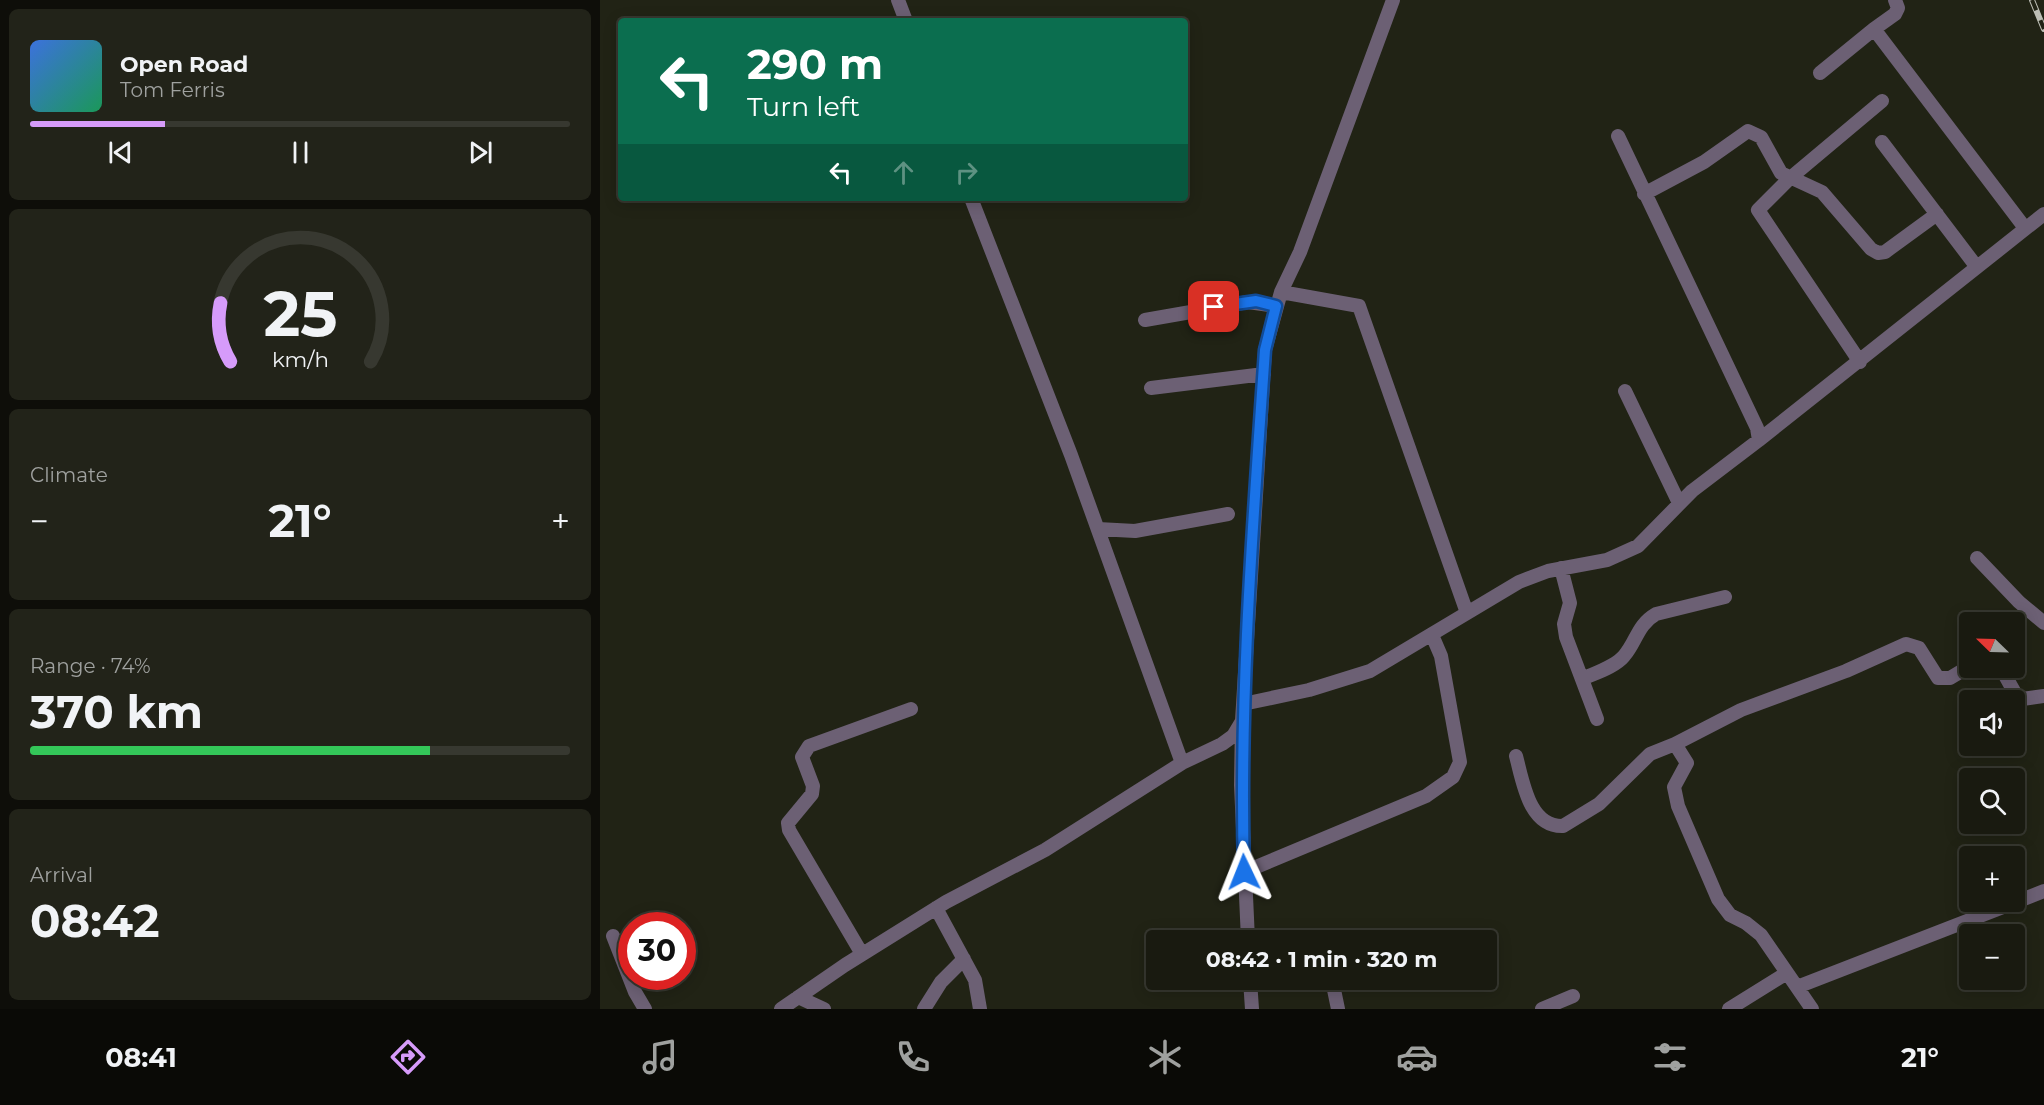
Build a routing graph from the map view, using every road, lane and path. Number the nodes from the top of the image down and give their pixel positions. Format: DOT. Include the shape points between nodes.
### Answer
graph roads {
  1 [pos="898,0"];
  2 [pos="1394,0"];
  3 [pos="1895,0"];
  4 [pos="905,18"];
  5 [pos="1874,29"];
  6 [pos="1820,73"];
  7 [pos="1882,101"];
  8 [pos="1618,136"];
  9 [pos="1882,142"];
  10 [pos="1789,178"];
  11 [pos="1644,194"];
  12 [pos="972,201"];
  13 [pos="1937,214"];
  14 [pos="2044,214"];
  15 [pos="2025,228"];
  16 [pos="1976,266"];
  17 [pos="1281,292"];
  18 [pos="1276,306"];
  19 [pos="1145,320"];
  20 [pos="1860,362"];
  21 [pos="1264,374"];
  22 [pos="1151,388"];
  23 [pos="1625,391"];
  24 [pos="1759,440"];
  25 [pos="1679,503"];
  26 [pos="1228,514"];
  27 [pos="1098,529"];
  28 [pos="1977,558"];
  29 [pos="1561,568"];
  30 [pos="1725,597"];
  31 [pos="1467,613"];
  32 [pos="2044,623"];
  33 [pos="1432,635"];
  34 [pos="1959,673"];
  35 [pos="2007,678"];
  36 [pos="1582,679"];
  37 [pos="2044,696"];
  38 [pos="1243,704"];
  39 [pos="911,709"];
  40 [pos="1597,719"];
  41 [pos="1242,721"];
  42 [pos="1675,744"];
  43 [pos="1516,756"];
  44 [pos="1182,763"];
  45 [pos="1244,872"];
  46 [pos="2044,891"];
  47 [pos="936,909"];
  48 [pos="1247,930"];
  49 [pos="614,936"];
  50 [pos="862,954"];
  51 [pos="964,959"];
  52 [pos="1787,973"];
  53 [pos="1797,987"];
  54 [pos="1250,990"];
  55 [pos="1334,990"];
  56 [pos="1573,996"];
  57 [pos="798,997"];
  58 [pos="645,1009"];
  59 [pos="781,1009"];
  60 [pos="824,1009"];
  61 [pos="924,1009"];
  62 [pos="980,1009"];
  63 [pos="1251,1009"];
  64 [pos="1338,1009"];
  65 [pos="1542,1009"];
  66 [pos="1729,1009"];
  67 [pos="1812,1009"];
  1 -- 4 [label="street"];
  2 -- 17 [label="street" via="1300,252"];
  3 -- 5 [label="street" via="1895,14"];
  5 -- 6 [label="street"];
  5 -- 15 [label="street"];
  7 -- 10 [label="street"];
  8 -- 11 [label="street"];
  9 -- 13 [label="street"];
  10 -- 11 [label="street" via="1774,164 1761,136 1748,131 1704,162"];
  10 -- 13 [label="street" via="1822,192 1878,253 1885,252"];
  10 -- 20 [label="street" via="1761,204 1759,213"];
  11 -- 24 [label="street" via="1758,428"];
  12 -- 27 [label="street"];
  13 -- 16 [label="street"];
  14 -- 15 [label="street"];
  15 -- 16 [label="street"];
  16 -- 20 [label="street"];
  17 -- 18 [label="street"];
  17 -- 31 [label="street" via="1359,306"];
  18 -- 19 [label="street" via="1248,302"];
  18 -- 21 [label="street" via="1265,350"];
  20 -- 24 [label="street"];
  21 -- 22 [label="street"];
  21 -- 38 [label="street"];
  23 -- 25 [label="street"];
  24 -- 25 [label="street"];
  25 -- 29 [label="street" via="1638,546 1607,560"];
  26 -- 27 [label="street" via="1135,531"];
  27 -- 44 [label="street"];
  28 -- 32 [label="street"];
  29 -- 31 [label="street" via="1519,582"];
  29 -- 36 [label="street" via="1570,603 1564,629"];
  30 -- 36 [label="street" via="1656,614 1640,626 1621,659"];
  31 -- 33 [label="street"];
  33 -- 38 [label="street" via="1392,660 1352,678"];
  33 -- 45 [label="street" via="1441,656 1460,762 1453,777 1426,796"];
  34 -- 42 [label="street" via="1938,678 1919,648 1906,644 1741,710"];
  35 -- 37 [label="street" via="2022,699"];
  36 -- 40 [label="street"];
  38 -- 41 [label="street"];
  39 -- 50 [label="street" via="809,746 802,757 813,786 812,794 788,823"];
  41 -- 44 [label="street" via="1233,736 1222,744"];
  41 -- 45 [label="street"];
  42 -- 43 [label="street" via="1650,754 1599,804 1563,826 1546,824 1538,816 1526,796"];
  42 -- 52 [label="street" via="1687,764 1674,787 1681,816 1718,899 1730,915 1761,935"];
  44 -- 47 [label="street" via="1044,850"];
  45 -- 48 [label="street"];
  46 -- 53 [label="street"];
  47 -- 50 [label="street"];
  47 -- 51 [label="street"];
  49 -- 58 [label="street"];
  50 -- 57 [label="street"];
  51 -- 61 [label="street" via="941,982"];
  51 -- 62 [label="street" via="975,980"];
  52 -- 53 [label="street"];
  52 -- 66 [label="street"];
  53 -- 67 [label="street"];
  54 -- 63 [label="street"];
  55 -- 64 [label="street"];
  56 -- 65 [label="street"];
  57 -- 59 [label="street"];
  57 -- 60 [label="street"];
}
